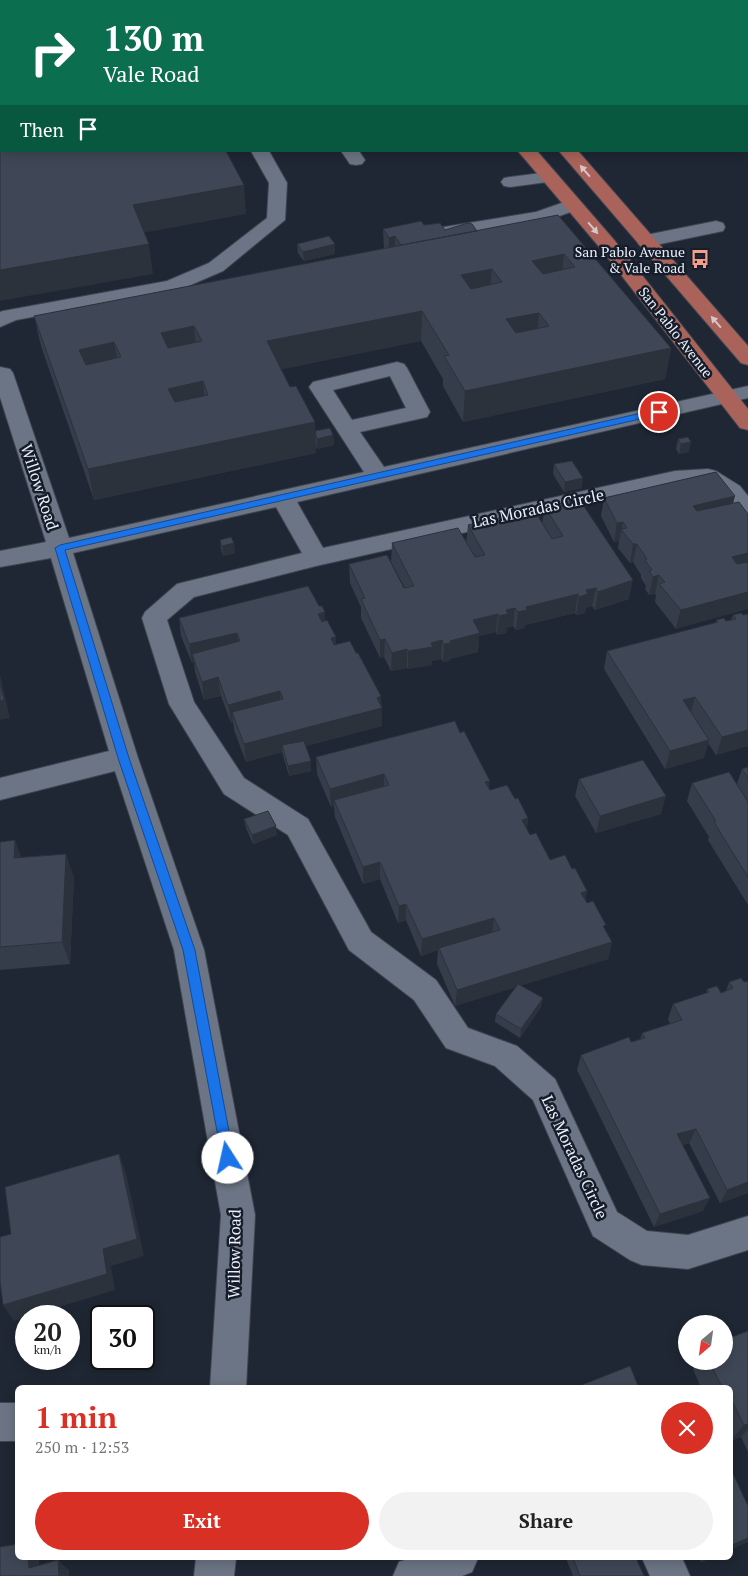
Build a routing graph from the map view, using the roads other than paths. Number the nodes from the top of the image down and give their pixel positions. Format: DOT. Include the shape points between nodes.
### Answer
graph roads {
  1 [pos="261,152"];
  2 [pos="528,152"];
  3 [pos="569,152"];
  4 [pos="549,177"];
  5 [pos="510,182"];
  6 [pos="573,205"];
  7 [pos="716,227"];
  8 [pos="425,236"];
  9 [pos="646,241"];
  10 [pos="0,322"];
  11 [pos="748,359"];
  12 [pos="3,373"];
  13 [pos="737,394"];
  14 [pos="748,423"];
  15 [pos="346,428"];
  16 [pos="378,476"];
  17 [pos="282,498"];
  18 [pos="748,512"];
  19 [pos="60,548"];
  20 [pos="316,558"];
  21 [pos="0,559"];
  22 [pos="124,758"];
  23 [pos="0,789"];
  24 [pos="748,1233"];
  25 [pos="228,1385"];
  26 [pos="0,1422"];
  27 [pos="15,1422"];
  28 [pos="216,1560"];
  29 [pos="453,1560"];
  30 [pos="663,1560"];
  31 [pos="214,1576"];
  32 [pos="413,1576"];
  33 [pos="670,1576"];
  1 -- 10 [label="street" via="278,183 276,220 216,267 172,286 10,315"];
  2 -- 4 [label="main road, San Pablo Avenue"];
  9 -- 3 [label="main road, one-way"];
  4 -- 5 [label="street"];
  4 -- 6 [label="main road, San Pablo Avenue"];
  6 -- 8 [label="street" via="540,217"];
  6 -- 13 [label="main road, San Pablo Avenue, one-way"];
  7 -- 9 [label="street"];
  11 -- 9 [label="main road, one-way"];
  12 -- 19 [label="street, Willow Road"];
  13 -- 14 [label="main road, San Pablo Avenue"];
  13 -- 16 [label="street"];
  15 -- 16 [label="street"];
  16 -- 17 [label="street"];
  17 -- 19 [label="street"];
  17 -- 20 [label="street"];
  18 -- 20 [label="street, Las Moradas Circle" via="732,491 708,476 675,478"];
  19 -- 21 [label="street"];
  19 -- 22 [label="street, Willow Road"];
  20 -- 24 [label="street, Las Moradas Circle" via="186,590 154,618 182,704 234,786 298,827 360,941 425,990 457,1038 506,1056 544,1090 605,1224 642,1248 688,1252"];
  22 -- 23 [label="street"];
  22 -- 25 [label="street, Willow Road" via="189,950 238,1215"];
  26 -- 27 [label="street"];
  28 -- 31 [label="street"];
  29 -- 32 [label="street"];
  30 -- 33 [label="street"];
}
